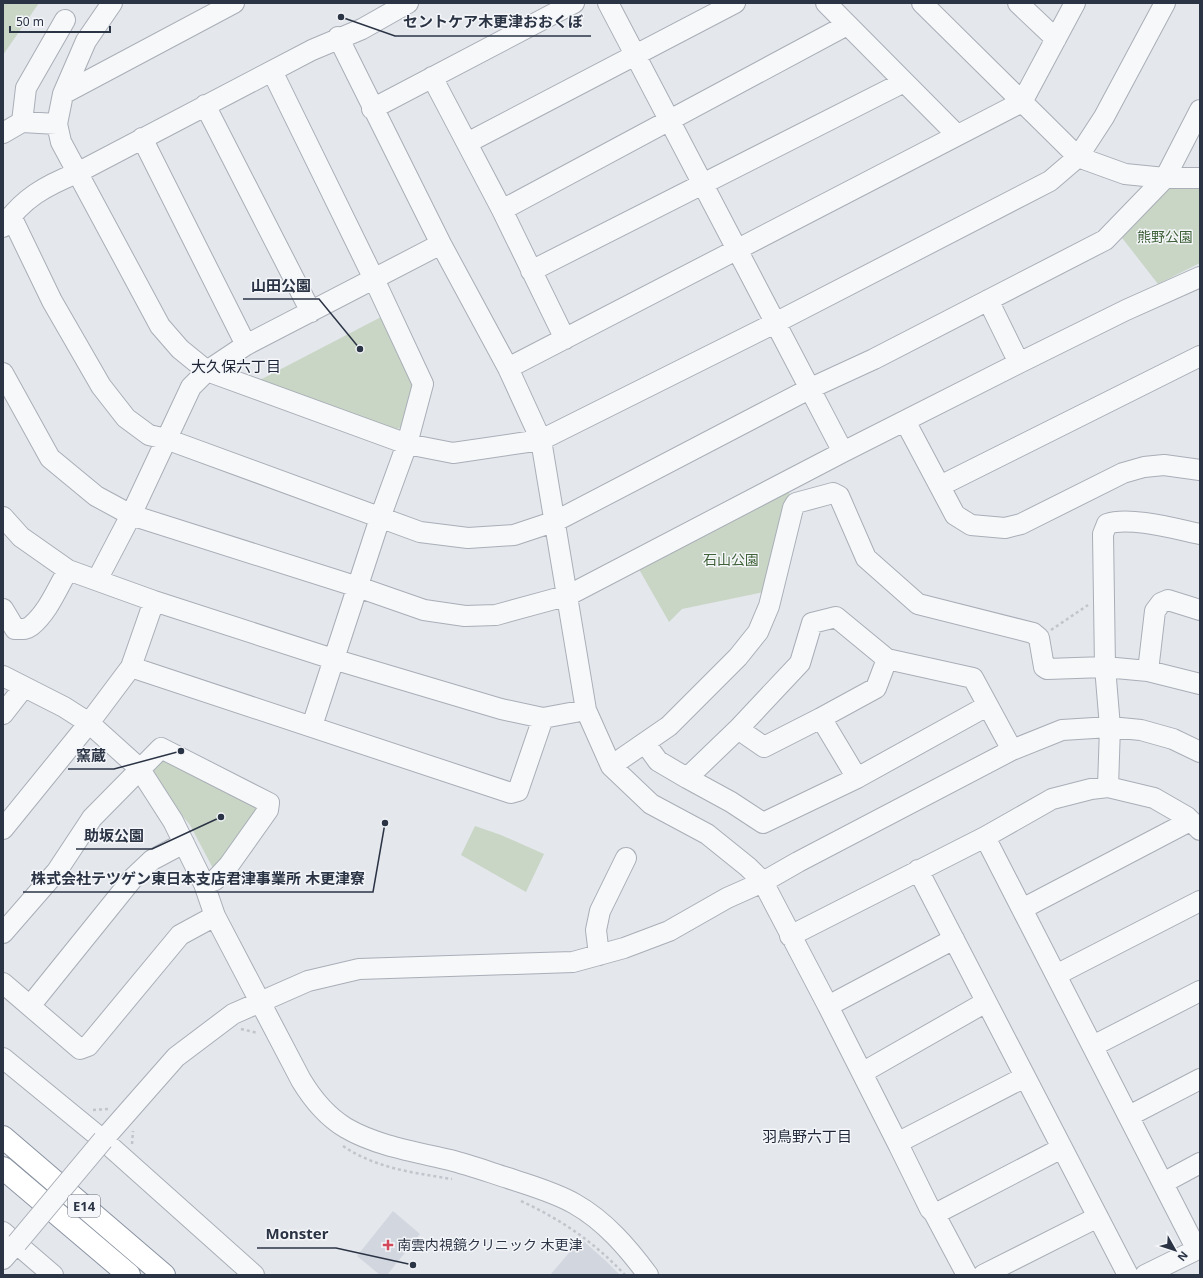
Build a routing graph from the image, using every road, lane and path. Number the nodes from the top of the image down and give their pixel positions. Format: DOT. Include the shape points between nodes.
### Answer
graph roads {
  1 [pos="112,3"];
  2 [pos="234,3"];
  3 [pos="408,3"];
  4 [pos="574,3"];
  5 [pos="608,3"];
  6 [pos="736,3"];
  7 [pos="826,3"];
  8 [pos="922,3"];
  9 [pos="1018,3"];
  10 [pos="1075,3"];
  11 [pos="1165,3"];
  12 [pos="65,20"];
  13 [pos="847,25"];
  14 [pos="338,37"];
  15 [pos="1056,39"];
  16 [pos="635,55"];
  17 [pos="272,71"];
  18 [pos="432,77"];
  19 [pos="904,82"];
  20 [pos="63,94"];
  21 [pos="1022,102"];
  22 [pos="205,105"];
  23 [pos="372,108"];
  24 [pos="1200,110"];
  25 [pos="668,121"];
  26 [pos="22,122"];
  27 [pos="57,124"];
  28 [pos="3,133"];
  29 [pos="957,136"];
  30 [pos="142,138"];
  31 [pos="467,143"];
  32 [pos="1078,157"];
  33 [pos="77,173"];
  34 [pos="1165,178"];
  35 [pos="1200,178"];
  36 [pos="702,184"];
  37 [pos="502,210"];
  38 [pos="7,221"];
  39 [pos="441,244"];
  40 [pos="737,250"];
  41 [pos="532,271"];
  42 [pos="1200,277"];
  43 [pos="374,279"];
  44 [pos="988,300"];
  45 [pos="311,312"];
  46 [pos="775,324"];
  47 [pos="565,339"];
  48 [pos="246,344"];
  49 [pos="1200,356"];
  50 [pos="1018,363"];
  51 [pos="508,368"];
  52 [pos="207,371"];
  53 [pos="3,373"];
  54 [pos="810,388"];
  55 [pos="905,421"];
  56 [pos="166,439"];
  57 [pos="541,440"];
  58 [pos="407,444"];
  59 [pos="843,452"];
  60 [pos="1200,470"];
  61 [pos="940,486"];
  62 [pos="131,515"];
  63 [pos="3,518"];
  64 [pos="380,518"];
  65 [pos="556,521"];
  66 [pos="1200,534"];
  67 [pos="68,570"];
  68 [pos="97,580"];
  69 [pos="358,587"];
  70 [pos="568,595"];
  71 [pos="154,601"];
  72 [pos="1092,602"];
  73 [pos="3,609"];
  74 [pos="1200,610"];
  75 [pos="1045,634"];
  76 [pos="887,659"];
  77 [pos="333,660"];
  78 [pos="131,667"];
  79 [pos="1106,667"];
  80 [pos="1148,670"];
  81 [pos="3,676"];
  82 [pos="1200,684"];
  83 [pos="24,687"];
  84 [pos="987,706"];
  85 [pos="586,710"];
  86 [pos="3,714"];
  87 [pos="543,718"];
  88 [pos="821,718"];
  89 [pos="90,723"];
  90 [pos="312,726"];
  91 [pos="1110,727"];
  92 [pos="738,728"];
  93 [pos="645,742"];
  94 [pos="1012,750"];
  95 [pos="1200,752"];
  96 [pos="611,766"];
  97 [pos="139,768"];
  98 [pos="687,778"];
  99 [pos="857,778"];
  100 [pos="1108,787"];
  101 [pos="1195,826"];
  102 [pos="3,829"];
  103 [pos="985,836"];
  104 [pos="184,843"];
  105 [pos="626,858"];
  106 [pos="918,870"];
  107 [pos="763,882"];
  108 [pos="204,884"];
  109 [pos="1200,901"];
  110 [pos="1022,908"];
  111 [pos="215,916"];
  112 [pos="3,933"];
  113 [pos="790,936"];
  114 [pos="954,939"];
  115 [pos="599,955"];
  116 [pos="1056,975"];
  117 [pos="3,983"];
  118 [pos="1200,991"];
  119 [pos="261,1002"];
  120 [pos="986,1002"];
  121 [pos="30,1006"];
  122 [pos="828,1006"];
  123 [pos="239,1028"];
  124 [pos="264,1035"];
  125 [pos="1093,1046"];
  126 [pos="3,1058"];
  127 [pos="860,1069"];
  128 [pos="1025,1077"];
  129 [pos="1200,1079"];
  130 [pos="111,1109"];
  131 [pos="89,1111"];
  132 [pos="1129,1116"];
  133 [pos="133,1125"];
  134 [pos="3,1137"];
  135 [pos="103,1140"];
  136 [pos="340,1144"];
  137 [pos="132,1146"];
  138 [pos="899,1146"];
  139 [pos="1062,1148"];
  140 [pos="1200,1163"];
  141 [pos="3,1168"];
  142 [pos="454,1179"];
  143 [pos="1163,1183"];
  144 [pos="514,1198"];
  145 [pos="934,1213"];
  146 [pos="1098,1217"];
  147 [pos="10,1237"];
  148 [pos="1199,1249"];
  149 [pos="3,1259"];
  150 [pos="53,1275"];
  151 [pos="128,1275"];
  152 [pos="164,1275"];
  153 [pos="254,1275"];
  154 [pos="625,1275"];
  155 [pos="648,1275"];
  156 [pos="967,1275"];
  157 [pos="983,1275"];
  158 [pos="1128,1275"];
  159 [pos="1145,1275"];
  1 -- 20 [label="street" via="86,41"];
  2 -- 20 [label="street"];
  3 -- 14 [label="street" via="362,29"];
  4 -- 18 [label="street"];
  5 -- 16 [label="street"];
  6 -- 16 [label="street"];
  7 -- 13 [label="street"];
  8 -- 21 [label="street"];
  9 -- 15 [label="street"];
  10 -- 15 [label="street"];
  11 -- 32 [label="street" via="1104,118"];
  12 -- 26 [label="street" via="26,88"];
  13 -- 19 [label="street"];
  13 -- 25 [label="street"];
  14 -- 17 [label="street"];
  14 -- 23 [label="street"];
  15 -- 21 [label="street"];
  16 -- 25 [label="street"];
  16 -- 31 [label="street"];
  17 -- 22 [label="street"];
  17 -- 43 [label="street"];
  18 -- 23 [label="street"];
  18 -- 31 [label="street"];
  19 -- 29 [label="street"];
  19 -- 36 [label="street"];
  20 -- 27 [label="street"];
  21 -- 29 [label="street"];
  21 -- 32 [label="street"];
  22 -- 30 [label="street"];
  22 -- 45 [label="street"];
  23 -- 39 [label="street"];
  24 -- 34 [label="street"];
  25 -- 36 [label="street"];
  25 -- 37 [label="street"];
  26 -- 27 [label="street"];
  26 -- 28 [label="street"];
  27 -- 33 [label="street" via="61,142"];
  29 -- 40 [label="street"];
  30 -- 33 [label="street"];
  30 -- 48 [label="street"];
  31 -- 37 [label="street"];
  32 -- 34 [label="street" via="1125,174"];
  32 -- 46 [label="street" via="1050,181"];
  33 -- 38 [label="street" via="50,184 22,202"];
  33 -- 52 [label="street" via="160,326 180,349"];
  34 -- 35 [label="street"];
  34 -- 44 [label="street" via="1105,240"];
  36 -- 40 [label="street"];
  36 -- 41 [label="street"];
  37 -- 41 [label="street"];
  38 -- 56 [label="street" via="101,386 126,418 149,435"];
  39 -- 43 [label="street"];
  39 -- 51 [label="street"];
  40 -- 46 [label="street"];
  40 -- 47 [label="street"];
  41 -- 47 [label="street"];
  42 -- 50 [label="street"];
  43 -- 45 [label="street"];
  43 -- 58 [label="street" via="423,384"];
  44 -- 50 [label="street"];
  44 -- 54 [label="street" via="874,359"];
  45 -- 48 [label="street"];
  46 -- 54 [label="street"];
  46 -- 57 [label="street"];
  47 -- 51 [label="street"];
  48 -- 52 [label="street"];
  49 -- 61 [label="street"];
  50 -- 55 [label="street"];
  51 -- 57 [label="street"];
  52 -- 56 [label="street" via="191,387"];
  52 -- 58 [label="street"];
  53 -- 62 [label="street" via="50,458 96,496"];
  54 -- 59 [label="street"];
  54 -- 65 [label="street"];
  55 -- 59 [label="street"];
  55 -- 61 [label="street"];
  56 -- 62 [label="street"];
  56 -- 64 [label="street"];
  57 -- 58 [label="street" via="453,453"];
  57 -- 65 [label="street"];
  58 -- 64 [label="street"];
  59 -- 70 [label="street"];
  60 -- 61 [label="street" via="1164,465 1130,471 1021,524 1005,528 971,526 955,515"];
  62 -- 68 [label="street"];
  62 -- 69 [label="street"];
  63 -- 67 [label="street" via="21,537"];
  64 -- 65 [label="street" via="420,532 468,538 514,535"];
  64 -- 69 [label="street"];
  65 -- 70 [label="street"];
  66 -- 79 [label="street" via="1115,521 1107,524 1103,534"];
  67 -- 68 [label="street"];
  67 -- 73 [label="street" via="48,607 30,627 24,630 16,629"];
  68 -- 71 [label="street"];
  69 -- 70 [label="street" via="424,610 465,616 496,615"];
  69 -- 77 [label="street"];
  70 -- 85 [label="street"];
  71 -- 77 [label="street"];
  71 -- 78 [label="street"];
  72 -- 75 [label="path"];
  74 -- 80 [label="street" via="1168,600 1161,603 1155,611"];
  76 -- 84 [label="street" via="973,678"];
  76 -- 88 [label="street" via="876,688"];
  76 -- 92 [label="street" via="836,617 812,623 800,663"];
  77 -- 87 [label="street" via="501,709"];
  77 -- 90 [label="street"];
  78 -- 89 [label="street"];
  78 -- 90 [label="street"];
  79 -- 80 [label="street"];
  79 -- 91 [label="street"];
  79 -- 93 [label="street" via="1047,669 1044,667 1039,638 1033,633 918,604 866,558 839,496 833,493 796,503 793,508 769,606 758,632 738,657 669,726"];
  80 -- 82 [label="street"];
  81 -- 83 [label="street"];
  83 -- 86 [label="street"];
  83 -- 89 [label="street"];
  84 -- 94 [label="street"];
  84 -- 99 [label="street"];
  85 -- 87 [label="street"];
  85 -- 96 [label="street"];
  87 -- 90 [label="street" via="518,791 511,793"];
  88 -- 92 [label="street" via="764,747"];
  88 -- 99 [label="street"];
  89 -- 97 [label="street"];
  89 -- 102 [label="street"];
  91 -- 94 [label="street" via="1062,730"];
  91 -- 95 [label="street" via="1141,730 1172,739"];
  91 -- 100 [label="street"];
  92 -- 98 [label="street"];
  93 -- 96 [label="street"];
  93 -- 98 [label="street" via="658,761"];
  94 -- 107 [label="street"];
  96 -- 107 [label="street" via="651,804 707,834"];
  97 -- 104 [label="street"];
  97 -- 108 [label="street" via="161,748 269,803 268,810 230,865 215,880"];
  97 -- 112 [label="street" via="92,818 57,871"];
  98 -- 99 [label="street" via="763,823"];
  100 -- 101 [label="street" via="1154,798"];
  100 -- 103 [label="street" via="1052,799"];
  101 -- 110 [label="street"];
  103 -- 106 [label="street"];
  103 -- 110 [label="street"];
  104 -- 108 [label="street"];
  104 -- 121 [label="street" via="152,860 134,876"];
  105 -- 115 [label="street" via="600,911 596,930"];
  106 -- 113 [label="street"];
  106 -- 114 [label="street"];
  107 -- 113 [label="street"];
  107 -- 115 [label="street" via="669,931"];
  108 -- 111 [label="street"];
  109 -- 116 [label="street"];
  110 -- 116 [label="street"];
  111 -- 119 [label="street"];
  111 -- 121 [label="street" via="180,935 88,1046 80,1050"];
  113 -- 122 [label="street"];
  114 -- 120 [label="street"];
  114 -- 122 [label="street"];
  115 -- 119 [label="street" via="573,962 359,970 308,981"];
  116 -- 125 [label="street"];
  117 -- 121 [label="street"];
  118 -- 125 [label="street"];
  119 -- 135 [label="street" via="233,1014 176,1057"];
  119 -- 155 [label="street" via="313,1099 340,1124 373,1140 472,1166 553,1193 576,1204 603,1223 630,1251"];
  120 -- 127 [label="street" via="867,1070"];
  120 -- 128 [label="street"];
  122 -- 127 [label="street"];
  123 -- 124 [label="path"];
  125 -- 132 [label="street"];
  126 -- 135 [label="street"];
  127 -- 138 [label="street"];
  128 -- 138 [label="street" via="901,1141"];
  128 -- 139 [label="street"];
  129 -- 132 [label="street"];
  130 -- 131 [label="path"];
  132 -- 143 [label="street"];
  133 -- 137 [label="path"];
  134 -- 152 [label="highway, E14"];
  135 -- 147 [label="street, bridge"];
  135 -- 153 [label="street"];
  136 -- 142 [label="path" via="370,1161 403,1172"];
  138 -- 145 [label="street"];
  139 -- 145 [label="street"];
  139 -- 146 [label="street"];
  140 -- 143 [label="street"];
  141 -- 151 [label="highway, E14"];
  143 -- 148 [label="street"];
  144 -- 154 [label="path" via="581,1234"];
  145 -- 156 [label="street"];
  146 -- 157 [label="street"];
  146 -- 158 [label="street"];
  147 -- 149 [label="street"];
  147 -- 150 [label="street"];
  148 -- 159 [label="street"];
}
